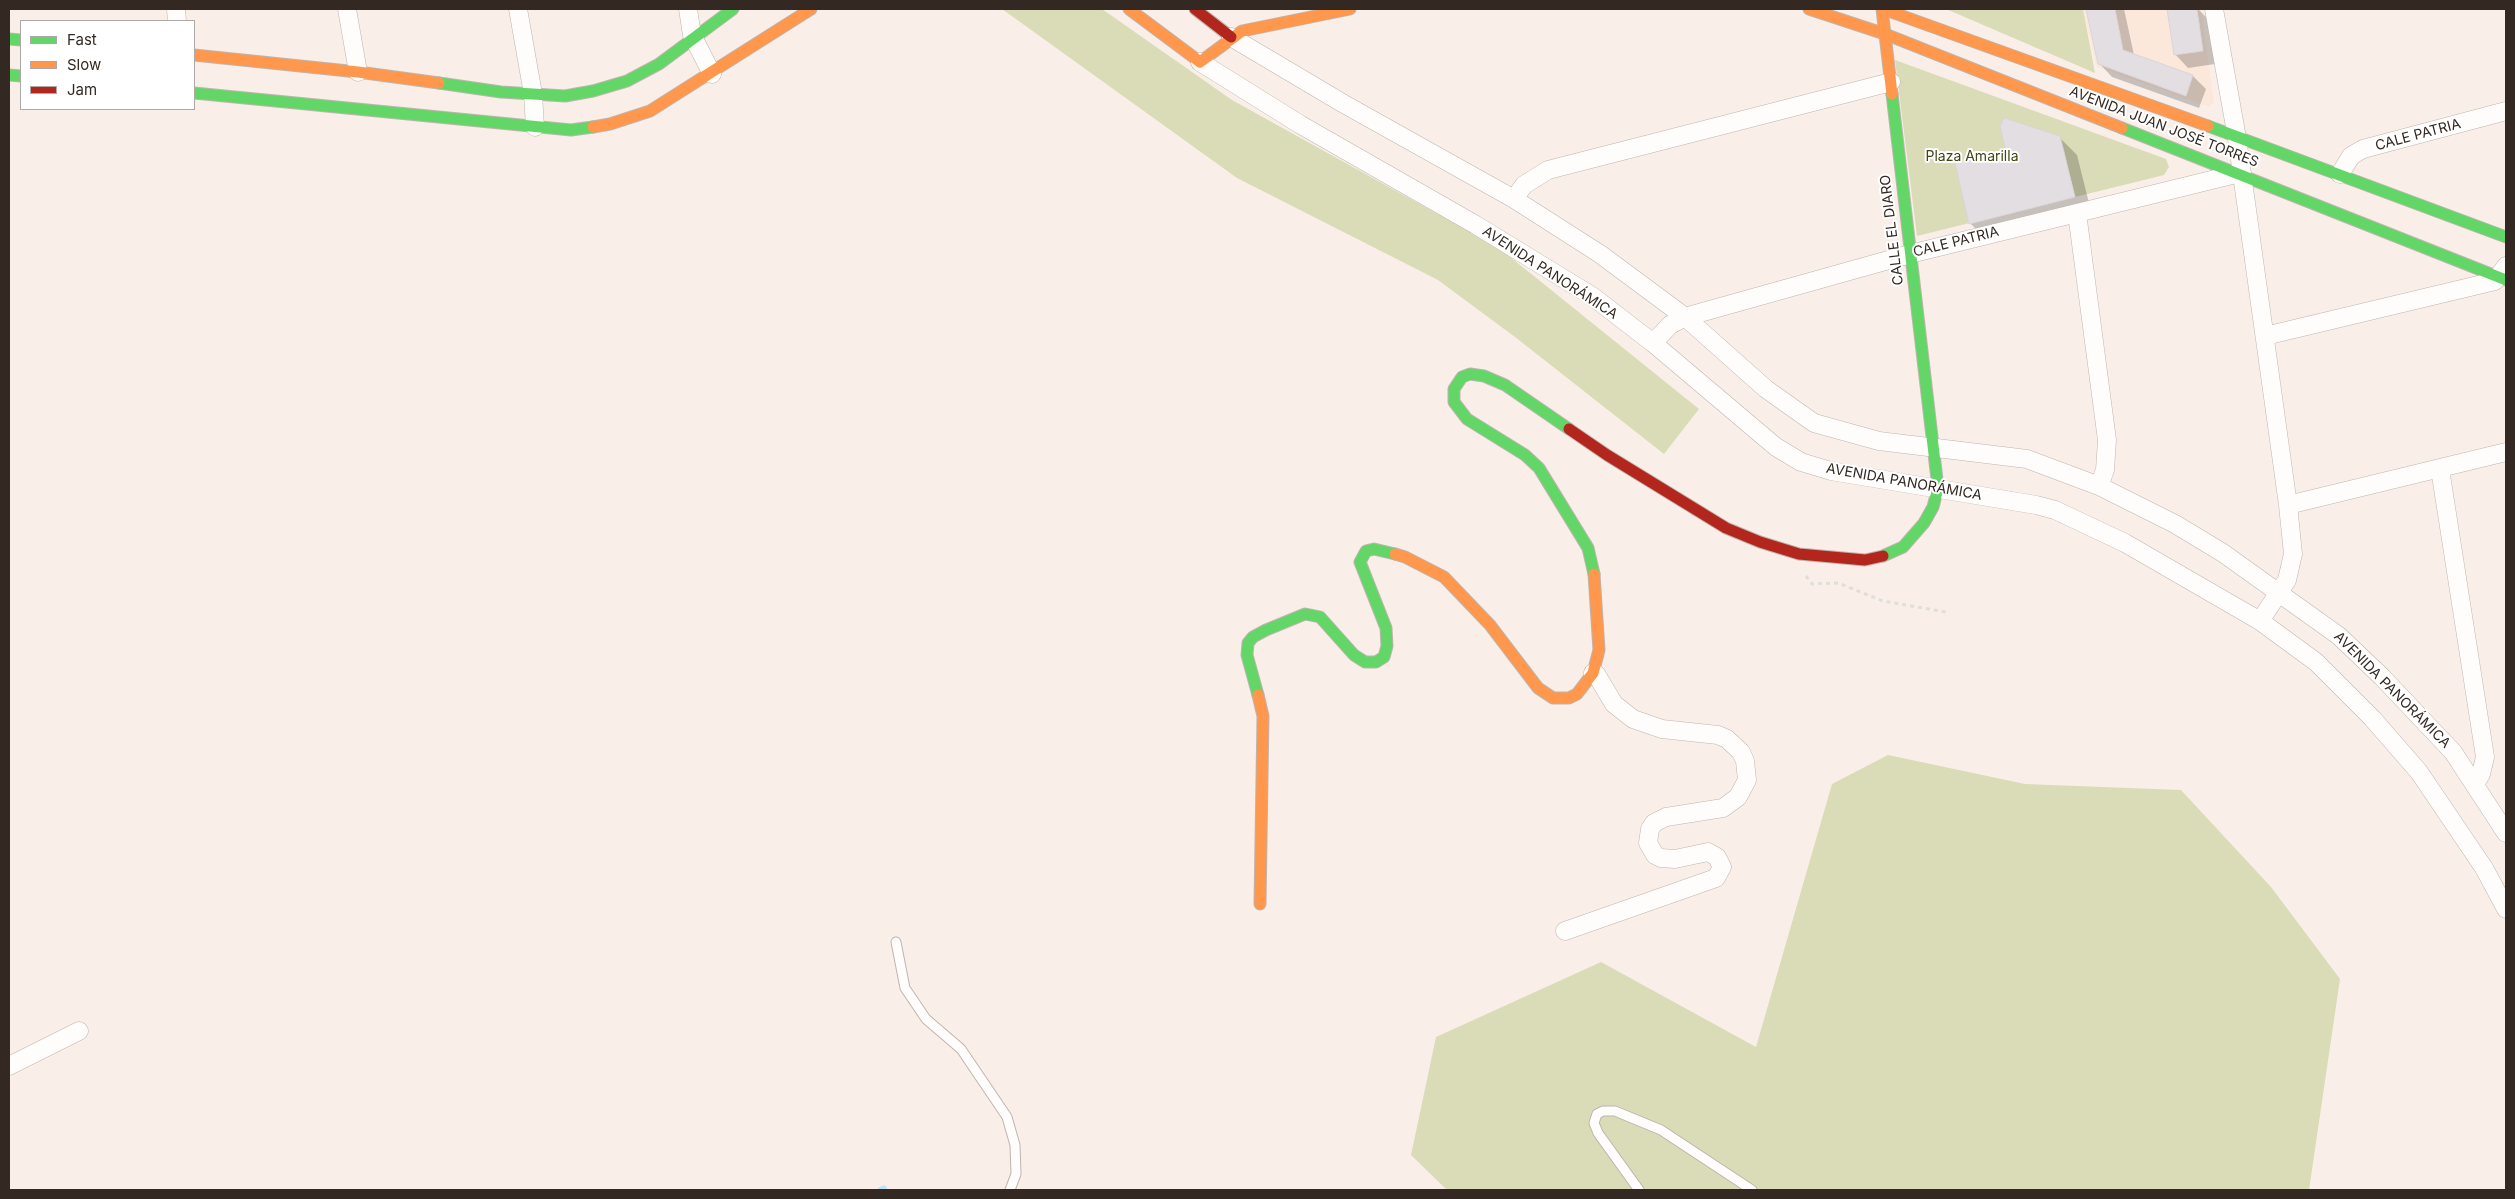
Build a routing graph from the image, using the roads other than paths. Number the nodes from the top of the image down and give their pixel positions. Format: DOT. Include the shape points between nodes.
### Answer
graph roads {
  1 [pos="347,9"];
  2 [pos="518,9"];
  3 [pos="688,9"];
  4 [pos="734,9"];
  5 [pos="811,9"];
  6 [pos="1130,9"];
  7 [pos="1195,9"];
  8 [pos="1350,9"];
  9 [pos="1809,9"];
  10 [pos="1882,9"];
  11 [pos="2214,9"];
  12 [pos="1885,34"];
  13 [pos="1231,37"];
  14 [pos="694,39"];
  15 [pos="195,55"];
  16 [pos="1200,62"];
  17 [pos="358,72"];
  18 [pos="712,74"];
  19 [pos="1890,82"];
  20 [pos="195,93"];
  21 [pos="533,94"];
  22 [pos="2506,111"];
  23 [pos="535,127"];
  24 [pos="2237,138"];
  25 [pos="2240,173"];
  26 [pos="2340,174"];
  27 [pos="1514,199"];
  28 [pos="2077,213"];
  29 [pos="2506,237"];
  30 [pos="1910,254"];
  31 [pos="2504,275"];
  32 [pos="1685,317"];
  33 [pos="2266,336"];
  34 [pos="1654,344"];
  35 [pos="1933,448"];
  36 [pos="2506,452"];
  37 [pos="2440,469"];
  38 [pos="2099,486"];
  39 [pos="1938,488"];
  40 [pos="2288,505"];
  41 [pos="2279,591"];
  42 [pos="2260,621"];
  43 [pos="1593,673"];
  44 [pos="2475,784"];
  45 [pos="2506,833"];
  46 [pos="1260,904"];
  47 [pos="2506,909"];
  48 [pos="1565,932"];
  49 [pos="896,942"];
  50 [pos="78,1030"];
  51 [pos="9,1066"];
  52 [pos="1010,1190"];
  53 [pos="1638,1190"];
  54 [pos="1752,1190"];
  1 -- 17 [label="street"];
  2 -- 21 [label="street"];
  3 -- 14 [label="street"];
  4 -- 14 [label="street"];
  5 -- 18 [label="street"];
  6 -- 16 [label="street"];
  7 -- 13 [label="street"];
  8 -- 13 [label="street" via="1252,28"];
  9 -- 12 [label="street, AVENIDA JUAN JOSÉ TORRES"];
  10 -- 12 [label="street, CALLE EL DIARO"];
  10 -- 24 [label="street, AVENIDA JUAN JOSÉ TORRES"];
  11 -- 24 [label="street"];
  12 -- 19 [label="street, CALLE EL DIARO"];
  12 -- 25 [label="street, AVENIDA JUAN JOSÉ TORRES"];
  13 -- 16 [label="street"];
  13 -- 27 [label="street, AVENIDA PANORÁMICA"];
  14 -- 18 [label="street"];
  14 -- 21 [label="street" via="659,64 627,81 565,96"];
  15 -- 17 [label="street"];
  16 -- 34 [label="street, AVENIDA PANORÁMICA" via="1592,296"];
  17 -- 21 [label="street"];
  18 -- 23 [label="street" via="650,111 610,124 571,130"];
  19 -- 27 [label="street" via="1548,170 1524,185"];
  19 -- 30 [label="street, CALLE EL DIARO"];
  20 -- 23 [label="street"];
  21 -- 23 [label="street"];
  22 -- 26 [label="street, CALE PATRIA" via="2364,149 2351,156"];
  24 -- 25 [label="street"];
  24 -- 26 [label="street, AVENIDA JUAN JOSÉ TORRES"];
  25 -- 28 [label="street, CALE PATRIA"];
  25 -- 31 [label="street, AVENIDA JUAN JOSÉ TORRES"];
  25 -- 33 [label="street"];
  26 -- 29 [label="street, AVENIDA JUAN JOSÉ TORRES"];
  27 -- 32 [label="street, AVENIDA PANORÁMICA" via="1600,254"];
  28 -- 30 [label="street, CALE PATRIA"];
  28 -- 38 [label="street" via="2107,440 2107,458"];
  30 -- 32 [label="street, CALE PATRIA"];
  30 -- 35 [label="street, CALLE EL DIARO"];
  31 -- 33 [label="street" via="2495,282"];
  32 -- 34 [label="street, CALE PATRIA" via="1670,325"];
  32 -- 35 [label="street, AVENIDA PANORÁMICA" via="1766,389 1814,423 1879,441"];
  33 -- 40 [label="street"];
  34 -- 39 [label="street, AVENIDA PANORÁMICA" via="1776,447 1801,462 1831,471"];
  35 -- 38 [label="street, AVENIDA PANORÁMICA" via="2027,459"];
  35 -- 39 [label="street, CALLE EL DIARO"];
  36 -- 37 [label="street"];
  37 -- 40 [label="street"];
  37 -- 44 [label="street" via="2485,757"];
  38 -- 41 [label="street, AVENIDA PANORÁMICA" via="2224,552"];
  39 -- 42 [label="street, AVENIDA PANORÁMICA" via="2055,510 2125,543"];
  39 -- 43 [label="street" via="1924,523 1903,546 1888,555 1865,560 1799,554 1726,528 1607,455 1505,384 1484,376 1470,374 1462,377 1454,389 1454,402 1466,419 1539,468 1588,548 1594,575 1599,650"];
  40 -- 41 [label="street" via="2292,567"];
  41 -- 42 [label="street"];
  41 -- 44 [label="street, AVENIDA PANORÁMICA" via="2340,636 2382,677 2428,723"];
  42 -- 47 [label="street, AVENIDA PANORÁMICA" via="2316,662 2372,718 2419,772 2484,868"];
  43 -- 46 [label="street" via="1577,694 1569,698 1553,698 1538,688 1490,625 1444,576 1405,557 1366,551 1360,562 1386,628 1388,646 1384,657 1376,662 1365,662 1354,655 1320,617 1314,615 1304,614 1266,630 1248,643 1247,655 1263,716"];
  43 -- 48 [label="street" via="1614,704 1632,719 1662,729 1728,738 1742,752 1747,780 1738,797 1723,808 1666,817 1650,829 1648,843 1655,855 1661,858 1675,859 1708,852 1718,856 1722,867 1716,878"];
  44 -- 45 [label="street, AVENIDA PANORÁMICA"];
  49 -- 52 [label="lane" via="905,988 926,1019 961,1049 1006,1117 1015,1144 1016,1174"];
  50 -- 51 [label="street"];
  53 -- 54 [label="lane" via="1594,1124 1594,1117 1603,1111 1615,1111 1661,1130"];
}
